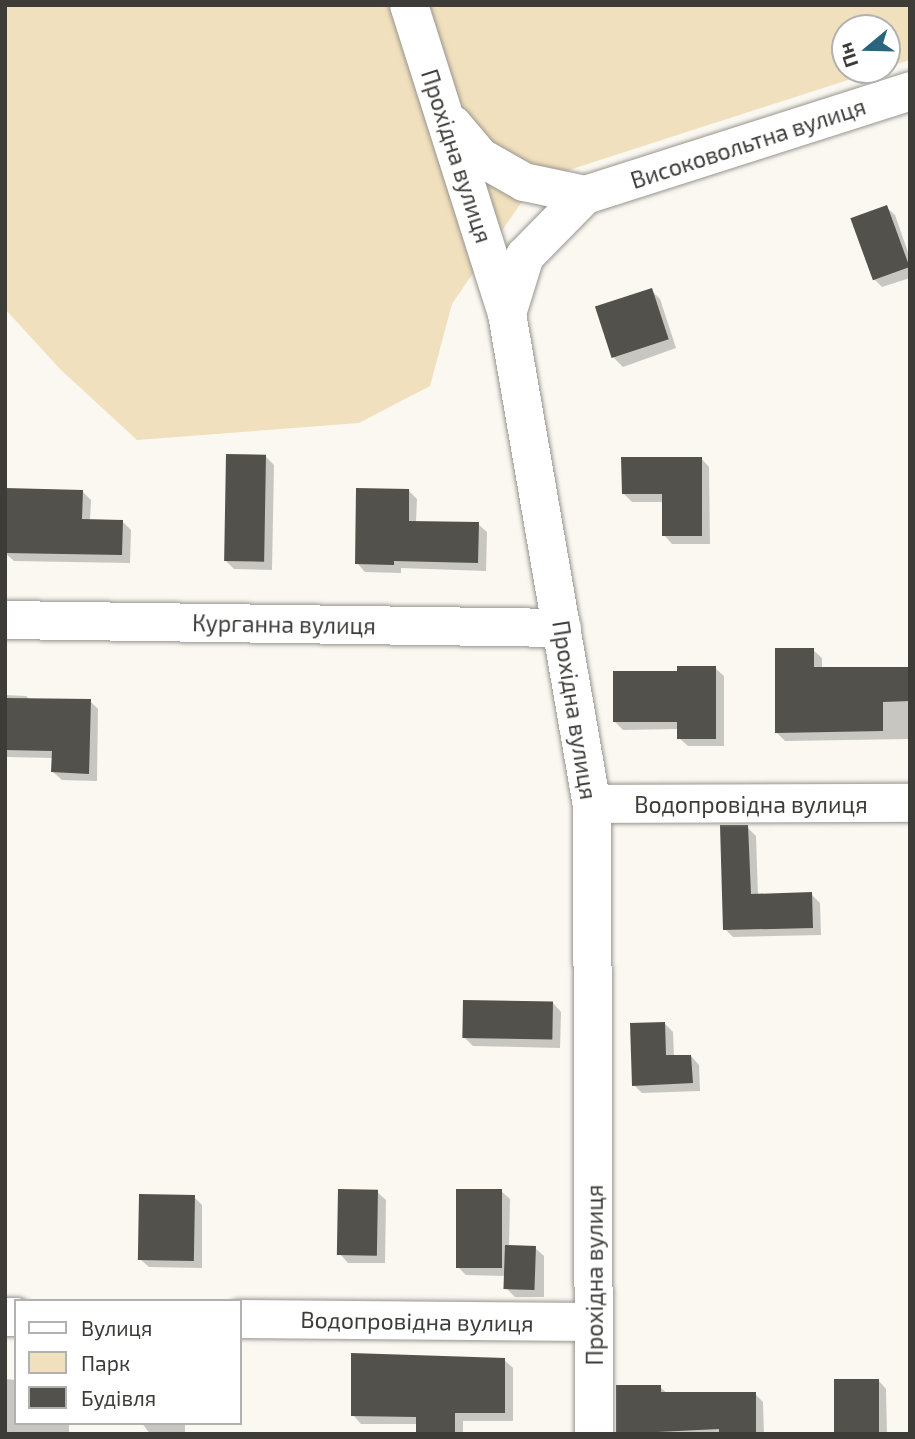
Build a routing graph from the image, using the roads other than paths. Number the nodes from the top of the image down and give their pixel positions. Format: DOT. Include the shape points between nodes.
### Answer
graph roads {
  1 [pos="409,5"];
  2 [pos="910,91"];
  3 [pos="445,115"];
  4 [pos="585,195"];
  5 [pos="507,314"];
  6 [pos="5,620"];
  7 [pos="562,628"];
  8 [pos="910,803"];
  9 [pos="592,804"];
  10 [pos="242,1319"];
  11 [pos="594,1322"];
  12 [pos="594,1434"];
  1 -- 3 [label="street, Прохідна вулиця"];
  2 -- 4 [label="street, Високовольтна вулиця"];
  3 -- 4 [label="street, Високовольтна вулиця" via="480,157 524,182"];
  3 -- 5 [label="street, Прохідна вулиця"];
  4 -- 5 [label="street, Високовольтна вулиця" via="525,256"];
  5 -- 7 [label="street, Прохідна вулиця"];
  6 -- 7 [label="street, Курганна вулиця"];
  7 -- 9 [label="street, Прохідна вулиця"];
  8 -- 9 [label="street, Водопровідна вулиця"];
  9 -- 11 [label="street, Прохідна вулиця"];
  10 -- 11 [label="street, Водопровідна вулиця"];
  11 -- 12 [label="street, Прохідна вулиця"];
}
